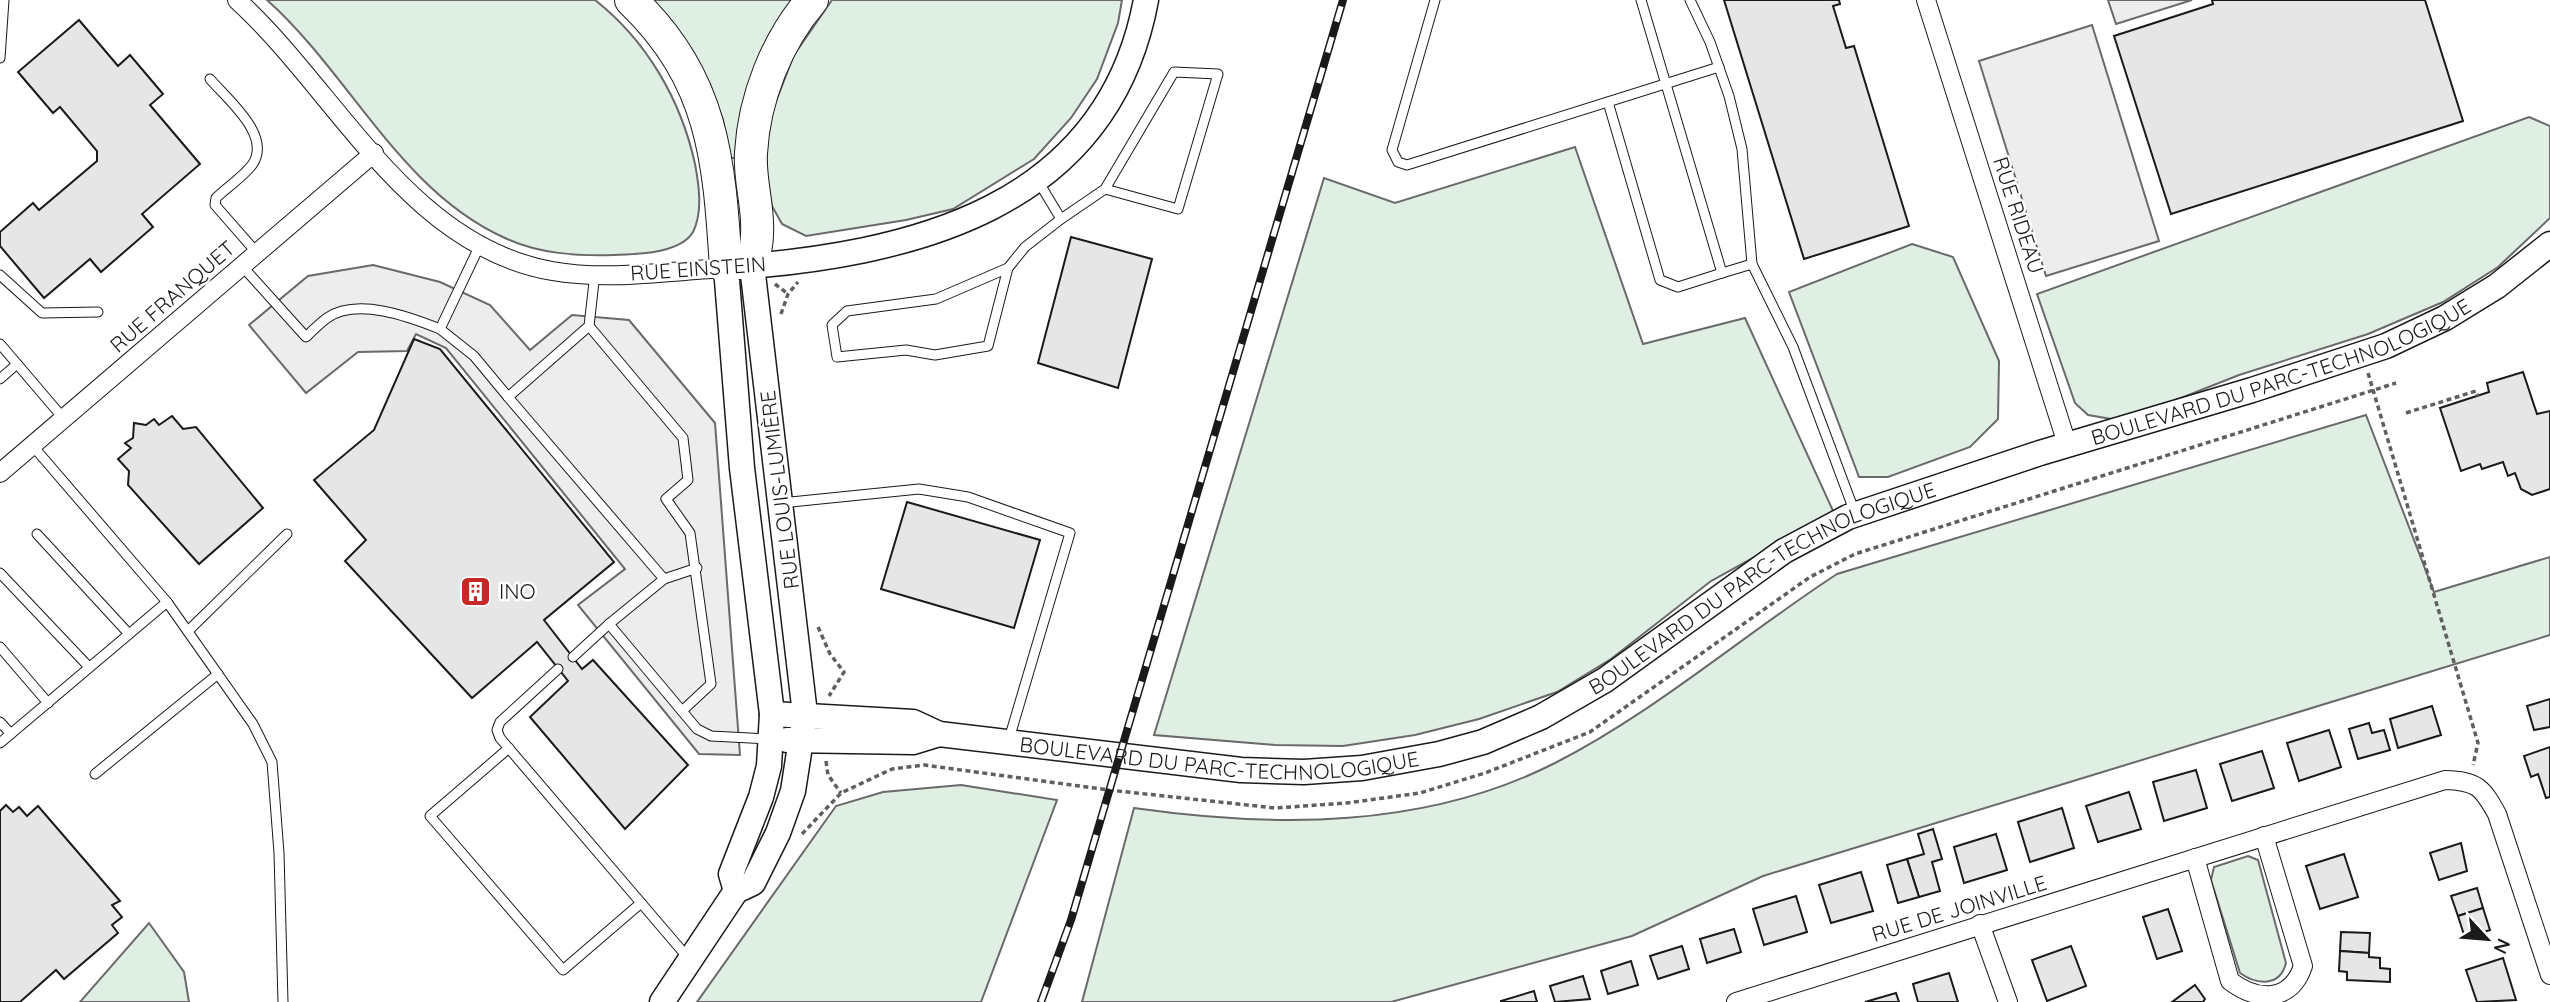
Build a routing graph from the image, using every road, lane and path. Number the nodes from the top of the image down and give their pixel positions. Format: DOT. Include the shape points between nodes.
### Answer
graph roads {
  1 [pos="4,0"];
  2 [pos="237,0"];
  3 [pos="631,0"];
  4 [pos="812,0"];
  5 [pos="1146,0"];
  6 [pos="1435,0"];
  7 [pos="1640,0"];
  8 [pos="1690,0"];
  9 [pos="1926,0"];
  10 [pos="1,16"];
  11 [pos="0,58"];
  12 [pos="1719,67"];
  13 [pos="210,79"];
  14 [pos="1665,84"];
  15 [pos="1608,102"];
  16 [pos="374,153"];
  17 [pos="1037,180"];
  18 [pos="1105,190"];
  19 [pos="1060,219"];
  20 [pos="2550,244"];
  21 [pos="480,245"];
  22 [pos="257,253"];
  23 [pos="1752,264"];
  24 [pos="242,266"];
  25 [pos="739,267"];
  26 [pos="1008,268"];
  27 [pos="595,273"];
  28 [pos="1721,273"];
  29 [pos="0,275"];
  30 [pos="803,278"];
  31 [pos="98,312"];
  32 [pos="780,325"];
  33 [pos="589,326"];
  34 [pos="440,329"];
  35 [pos="0,344"];
  36 [pos="2362,355"];
  37 [pos="17,364"];
  38 [pos="0,379"];
  39 [pos="2478,396"];
  40 [pos="508,397"];
  41 [pos="2406,413"];
  42 [pos="64,419"];
  43 [pos="2067,444"];
  44 [pos="32,445"];
  45 [pos="0,473"];
  46 [pos="780,503"];
  47 [pos="1856,515"];
  48 [pos="37,534"];
  49 [pos="286,534"];
  50 [pos="697,568"];
  51 [pos="0,573"];
  52 [pos="664,579"];
  53 [pos="167,602"];
  54 [pos="814,618"];
  55 [pos="609,624"];
  56 [pos="188,631"];
  57 [pos="129,634"];
  58 [pos="0,647"];
  59 [pos="573,657"];
  60 [pos="89,667"];
  61 [pos="558,669"];
  62 [pos="844,673"];
  63 [pos="218,674"];
  64 [pos="48,703"];
  65 [pos="682,711"];
  66 [pos="772,714"];
  67 [pos="805,714"];
  68 [pos="0,722"];
  69 [pos="11,734"];
  70 [pos="939,734"];
  71 [pos="772,740"];
  72 [pos="1008,740"];
  73 [pos="803,741"];
  74 [pos="0,743"];
  75 [pos="509,748"];
  76 [pos="95,774"];
  77 [pos="2469,781"];
  78 [pos="2264,836"];
  79 [pos="2195,858"];
  80 [pos="736,891"];
  81 [pos="641,902"];
  82 [pos="1980,924"];
  83 [pos="690,960"];
  84 [pos="2550,975"];
  85 [pos="283,1002"];
  86 [pos="662,1002"];
  87 [pos="1736,1002"];
  88 [pos="2008,1002"];
  1 -- 10 [label="lane"];
  2 -- 16 [label="street, RUE EINSTEIN" via="271,31"];
  3 -- 25 [label="highway" via="656,23 702,103"];
  4 -- 25 [label="highway" via="772,64 756,113 751,155 757,233"];
  5 -- 17 [label="street, RUE EINSTEIN" via="1136,44 1104,109 1075,146"];
  6 -- 15 [label="lane" via="1392,150 1398,162 1416,163"];
  7 -- 14 [label="lane"];
  8 -- 12 [label="lane"];
  9 -- 43 [label="street, RUE RIDEAU"];
  10 -- 11 [label="lane"];
  12 -- 14 [label="lane"];
  12 -- 23 [label="lane" via="1742,149"];
  13 -- 22 [label="lane" via="254,131 259,144 252,166 216,198 215,205"];
  14 -- 15 [label="lane"];
  14 -- 28 [label="lane"];
  15 -- 28 [label="lane" via="1660,280 1678,287"];
  16 -- 21 [label="street, RUE EINSTEIN" via="401,186 443,222"];
  16 -- 22 [label="street, RUE FRANQUET"];
  17 -- 19 [label="lane"];
  17 -- 25 [label="street, RUE EINSTEIN" via="975,217 925,237"];
  18 -- 18 [label="lane" via="1178,209 1218,74 1174,72"];
  18 -- 19 [label="lane"];
  19 -- 26 [label="lane" via="1025,247"];
  20 -- 36 [label="street, BOULEVARD DU PARC-TECHNOLOGIQUE" via="2497,286 2445,318"];
  21 -- 27 [label="street, RUE EINSTEIN" via="529,266"];
  21 -- 34 [label="lane"];
  22 -- 24 [label="street, RUE FRANQUET"];
  23 -- 28 [label="lane"];
  23 -- 47 [label="lane" via="1793,347"];
  24 -- 34 [label="lane" via="306,337 329,316 358,310 388,311"];
  24 -- 42 [label="street, RUE FRANQUET"];
  25 -- 27 [label="street, RUE EINSTEIN"];
  25 -- 46 [label="street, RUE LOUIS-LUMIÈRE"];
  25 -- 66 [label="street, RUE LOUIS-LUMIÈRE" via="742,468"];
  26 -- 26 [label="lane" via="988,346 935,355 906,350 837,357 832,325 847,311 936,299"];
  27 -- 33 [label="lane"];
  29 -- 31 [label="lane" via="42,313"];
  30 -- 32 [label="path" via="781,307"];
  33 -- 40 [label="lane"];
  33 -- 50 [label="lane" via="683,438 688,480 666,499 691,533"];
  34 -- 40 [label="lane" via="474,356"];
  35 -- 37 [label="lane"];
  36 -- 43 [label="street, BOULEVARD DU PARC-TECHNOLOGIQUE"];
  36 -- 77 [label="path" via="2478,743"];
  37 -- 38 [label="lane"];
  37 -- 42 [label="lane"];
  39 -- 41 [label="path" via="2476,391"];
  40 -- 52 [label="lane"];
  42 -- 44 [label="street, RUE FRANQUET"];
  43 -- 47 [label="street, BOULEVARD DU PARC-TECHNOLOGIQUE"];
  44 -- 45 [label="street, RUE FRANQUET"];
  44 -- 53 [label="lane"];
  46 -- 67 [label="street, RUE LOUIS-LUMIÈRE"];
  46 -- 72 [label="lane" via="919,489 968,496 1070,533"];
  47 -- 72 [label="street, BOULEVARD DU PARC-TECHNOLOGIQUE" via="1784,551 1605,680 1541,717 1483,742 1439,754 1362,768 1241,770"];
  48 -- 57 [label="lane"];
  49 -- 56 [label="lane"];
  50 -- 52 [label="lane"];
  50 -- 65 [label="lane" via="711,684"];
  51 -- 60 [label="lane"];
  52 -- 55 [label="lane"];
  53 -- 56 [label="lane"];
  53 -- 57 [label="lane"];
  54 -- 62 [label="path"];
  55 -- 59 [label="lane"];
  55 -- 65 [label="lane"];
  56 -- 63 [label="lane"];
  57 -- 60 [label="lane"];
  58 -- 64 [label="lane"];
  60 -- 64 [label="lane"];
  61 -- 75 [label="lane" via="500,722 497,730"];
  63 -- 76 [label="lane"];
  63 -- 85 [label="lane" via="253,724 272,762"];
  64 -- 69 [label="lane"];
  65 -- 71 [label="lane" via="697,729 711,736"];
  66 -- 67 [label="street, BOULEVARD DU PARC-TECHNOLOGIQUE"];
  66 -- 71 [label="street"];
  67 -- 70 [label="street, BOULEVARD DU PARC-TECHNOLOGIQUE" via="913,722"];
  67 -- 73 [label="street"];
  68 -- 69 [label="lane"];
  69 -- 74 [label="lane"];
  70 -- 72 [label="street, BOULEVARD DU PARC-TECHNOLOGIQUE"];
  70 -- 73 [label="street, BOULEVARD DU PARC-TECHNOLOGIQUE" via="913,742"];
  71 -- 73 [label="street, BOULEVARD DU PARC-TECHNOLOGIQUE"];
  71 -- 80 [label="street" via="761,797 731,874"];
  73 -- 80 [label="street" via="793,792 778,833 753,883"];
  75 -- 81 [label="lane"];
  75 -- 81 [label="lane" via="430,816 564,970"];
  77 -- 78 [label="street, RUE DE JOINVILLE" via="2445,780"];
  77 -- 84 [label="street" via="2485,793 2497,814"];
  78 -- 79 [label="street, RUE DE JOINVILLE"];
  78 -- 79 [label="street" via="2303,966 2292,987 2277,996 2254,995 2230,981"];
  79 -- 82 [label="street, RUE DE JOINVILLE"];
  80 -- 83 [label="street"];
  81 -- 83 [label="lane"];
  82 -- 87 [label="street, RUE DE JOINVILLE"];
  82 -- 88 [label="street"];
  83 -- 86 [label="street"];
}
